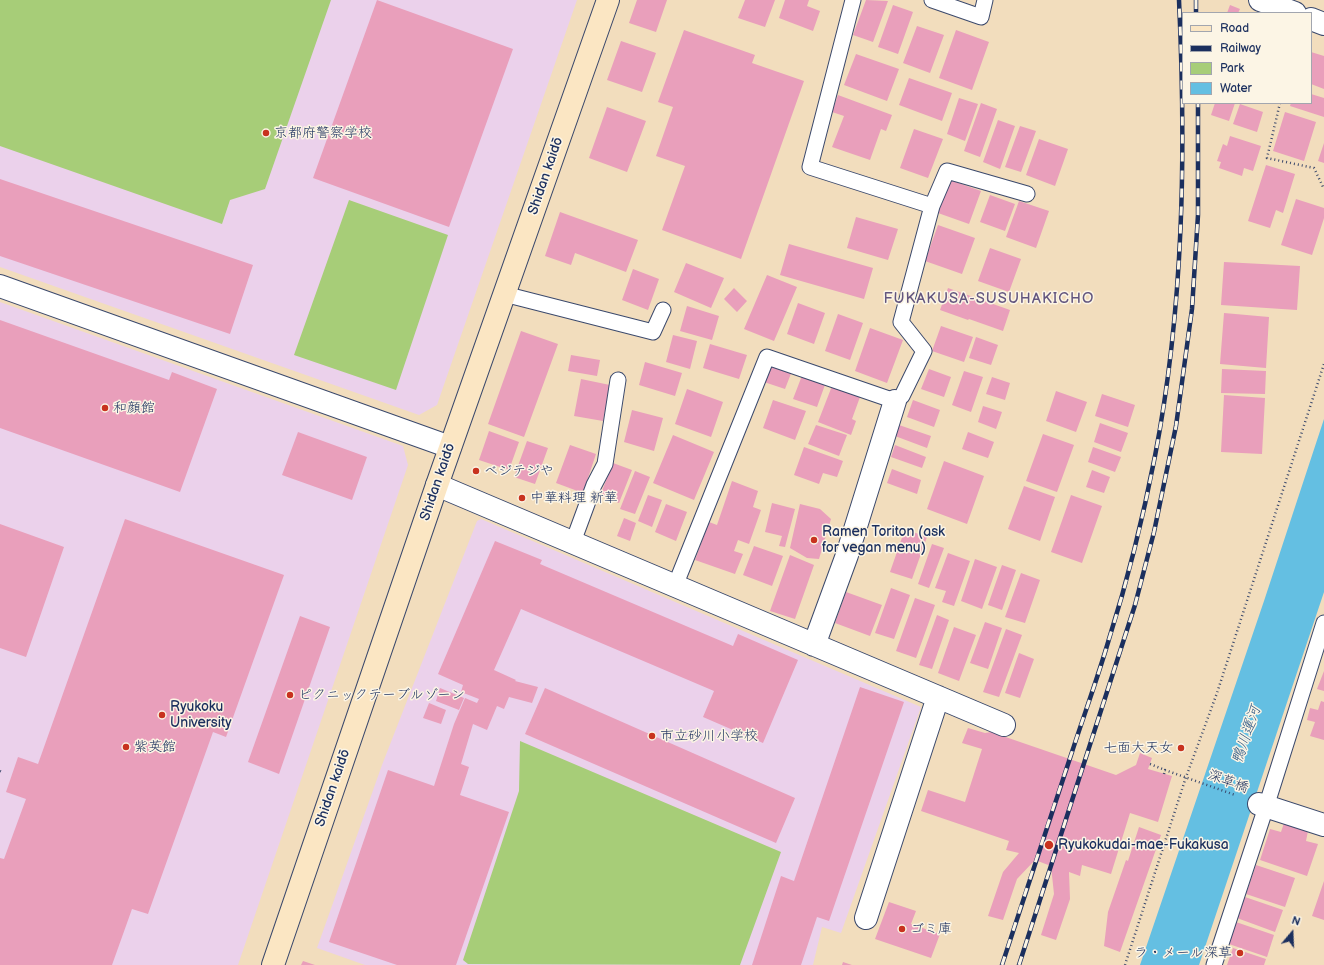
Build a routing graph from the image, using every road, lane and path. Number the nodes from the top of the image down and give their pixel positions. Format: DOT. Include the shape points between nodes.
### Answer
graph roads {
  1 [pos="608,0"];
  2 [pos="853,0"];
  3 [pos="932,0"];
  4 [pos="985,0"];
  5 [pos="1260,0"];
  6 [pos="1292,12"];
  7 [pos="1280,104"];
  8 [pos="1324,190"];
  9 [pos="1027,194"];
  10 [pos="932,206"];
  11 [pos="0,286"];
  12 [pos="504,294"];
  13 [pos="663,310"];
  14 [pos="1324,364"];
  15 [pos="618,380"];
  16 [pos="896,400"];
  17 [pos="450,447"];
  18 [pos="437,485"];
  19 [pos="573,542"];
  20 [pos="675,586"];
  21 [pos="1324,624"];
  22 [pos="814,645"];
  23 [pos="938,697"];
  24 [pos="1004,725"];
  25 [pos="1150,764"];
  26 [pos="1166,770"];
  27 [pos="1164,774"];
  28 [pos="1188,778"];
  29 [pos="1263,805"];
  30 [pos="1324,825"];
  31 [pos="866,918"];
  32 [pos="273,965"];
  33 [pos="1125,965"];
  34 [pos="1214,965"];
  1 -- 12 [label="street, Shidan kaidō"];
  2 -- 10 [label="lane" via="810,167"];
  3 -- 4 [label="lane" via="981,17"];
  5 -- 6 [label="street"];
  7 -- 8 [label="path" via="1267,158 1314,168"];
  9 -- 10 [label="lane" via="947,172"];
  10 -- 16 [label="lane" via="901,322 924,351 902,396"];
  11 -- 17 [label="street"];
  12 -- 13 [label="lane" via="653,332"];
  12 -- 17 [label="street, Shidan kaidō"];
  14 -- 28 [label="path"];
  15 -- 19 [label="lane" via="605,464 594,485"];
  16 -- 20 [label="lane" via="767,357"];
  16 -- 22 [label="street" via="847,555"];
  17 -- 18 [label="street, Shidan kaidō"];
  18 -- 19 [label="street"];
  18 -- 32 [label="street, Shidan kaidō"];
  19 -- 20 [label="street"];
  20 -- 22 [label="street"];
  21 -- 29 [label="lane"];
  22 -- 23 [label="street"];
  23 -- 24 [label="street"];
  23 -- 31 [label="street"];
  25 -- 26 [label="path, 深草橋"];
  26 -- 27 [label="path"];
  26 -- 28 [label="path, 深草橋"];
  28 -- 29 [label="path, 深草橋"];
  28 -- 33 [label="path"];
  29 -- 30 [label="street"];
  29 -- 34 [label="lane"];
}
